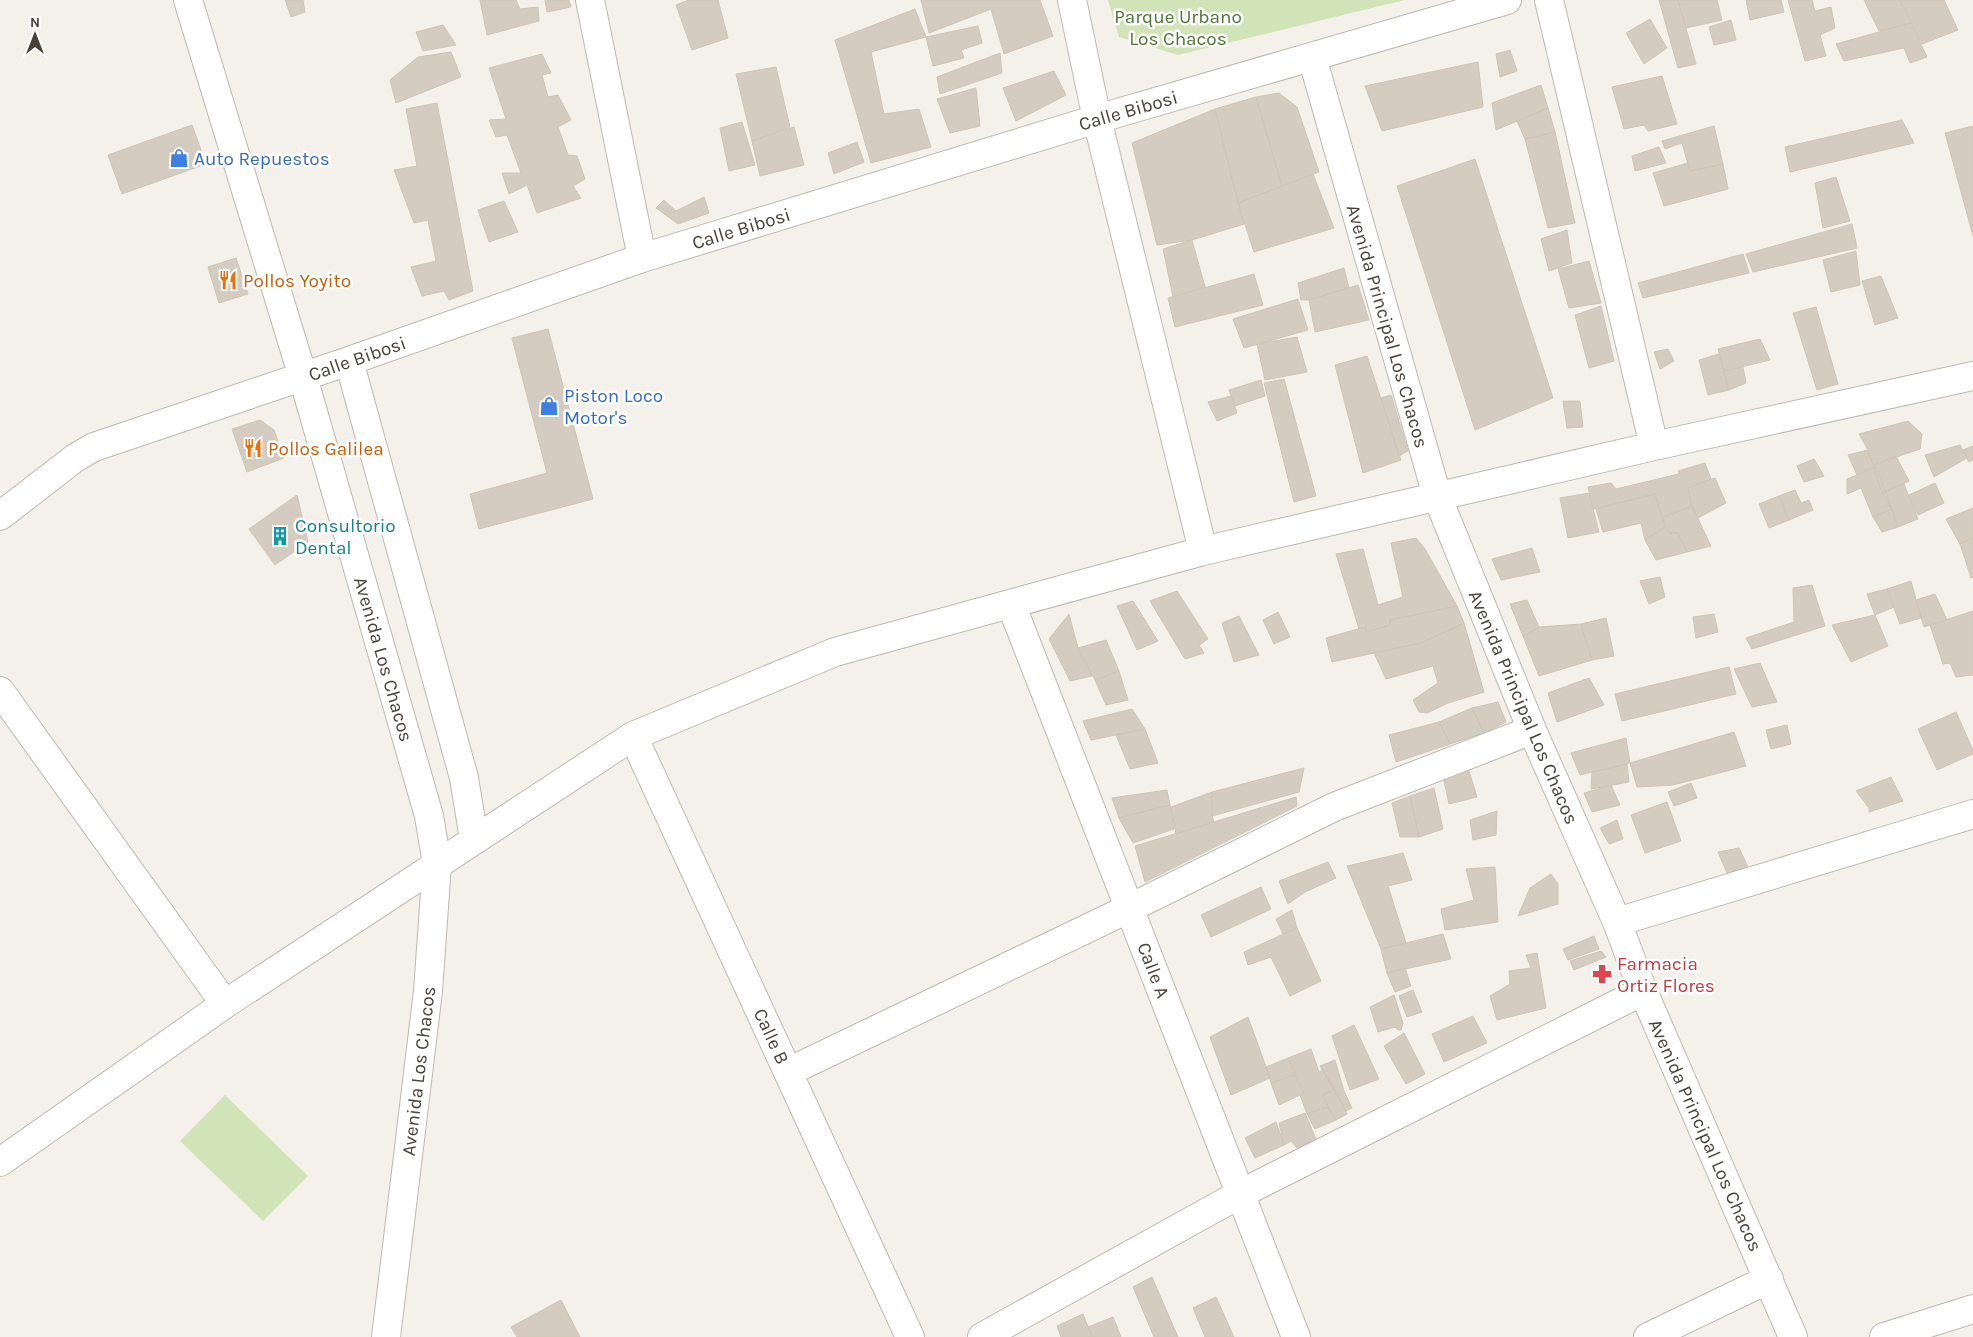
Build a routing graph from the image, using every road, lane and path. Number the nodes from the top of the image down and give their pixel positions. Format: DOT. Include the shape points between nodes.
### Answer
graph roads {
  1 [pos="188,0"];
  2 [pos="590,0"];
  3 [pos="1072,0"];
  4 [pos="1507,0"];
  5 [pos="1549,0"];
  6 [pos="1312,57"];
  7 [pos="1098,119"];
  8 [pos="642,258"];
  9 [pos="349,361"];
  10 [pos="1973,376"];
  11 [pos="302,377"];
  12 [pos="1654,446"];
  13 [pos="1437,496"];
  14 [pos="0,516"];
  15 [pos="1204,551"];
  16 [pos="1011,604"];
  17 [pos="0,691"];
  18 [pos="1532,730"];
  19 [pos="633,736"];
  20 [pos="1973,814"];
  21 [pos="474,839"];
  22 [pos="437,864"];
  23 [pos="1130,908"];
  24 [pos="1617,922"];
  25 [pos="1643,991"];
  26 [pos="225,1004"];
  27 [pos="788,1072"];
  28 [pos="0,1162"];
  29 [pos="1240,1194"];
  30 [pos="1769,1279"];
  31 [pos="1973,1309"];
  32 [pos="386,1337"];
  33 [pos="910,1337"];
  34 [pos="982,1337"];
  35 [pos="1296,1337"];
  36 [pos="1648,1337"];
  37 [pos="1793,1337"];
  38 [pos="1884,1337"];
  1 -- 11 [label="street, Avenida Los Chacos"];
  2 -- 8 [label="street"];
  3 -- 7 [label="street"];
  4 -- 6 [label="street, Calle Bibosi"];
  5 -- 12 [label="street"];
  6 -- 7 [label="street, Calle Bibosi"];
  6 -- 13 [label="street, Avenida Principal Los Chacos"];
  7 -- 8 [label="street, Calle Bibosi"];
  7 -- 15 [label="street"];
  8 -- 9 [label="street, Calle Bibosi"];
  9 -- 11 [label="street, Calle Bibosi"];
  9 -- 21 [label="street" via="464,778"];
  10 -- 12 [label="street"];
  11 -- 14 [label="street, Calle Bibosi" via="94,447"];
  11 -- 22 [label="street, Avenida Los Chacos" via="429,816"];
  12 -- 13 [label="street"];
  13 -- 15 [label="street"];
  13 -- 18 [label="street, Avenida Principal Los Chacos"];
  15 -- 16 [label="street"];
  16 -- 19 [label="street" via="835,652"];
  16 -- 23 [label="street, Calle A"];
  17 -- 26 [label="street"];
  18 -- 23 [label="street" via="1334,807"];
  18 -- 24 [label="street, Avenida Principal Los Chacos"];
  19 -- 21 [label="street"];
  19 -- 27 [label="street, Calle B"];
  20 -- 24 [label="street"];
  21 -- 22 [label="street"];
  22 -- 26 [label="street"];
  22 -- 32 [label="street, Avenida Los Chacos" via="428,991"];
  23 -- 27 [label="street"];
  23 -- 29 [label="street, Calle A"];
  24 -- 25 [label="street, Avenida Principal Los Chacos"];
  25 -- 29 [label="street"];
  25 -- 30 [label="street, Avenida Principal Los Chacos"];
  26 -- 28 [label="street"];
  27 -- 33 [label="street, Calle B"];
  29 -- 34 [label="street"];
  29 -- 35 [label="street, Calle A"];
  30 -- 36 [label="street"];
  30 -- 37 [label="street, Avenida Principal Los Chacos"];
  31 -- 38 [label="street"];
}
